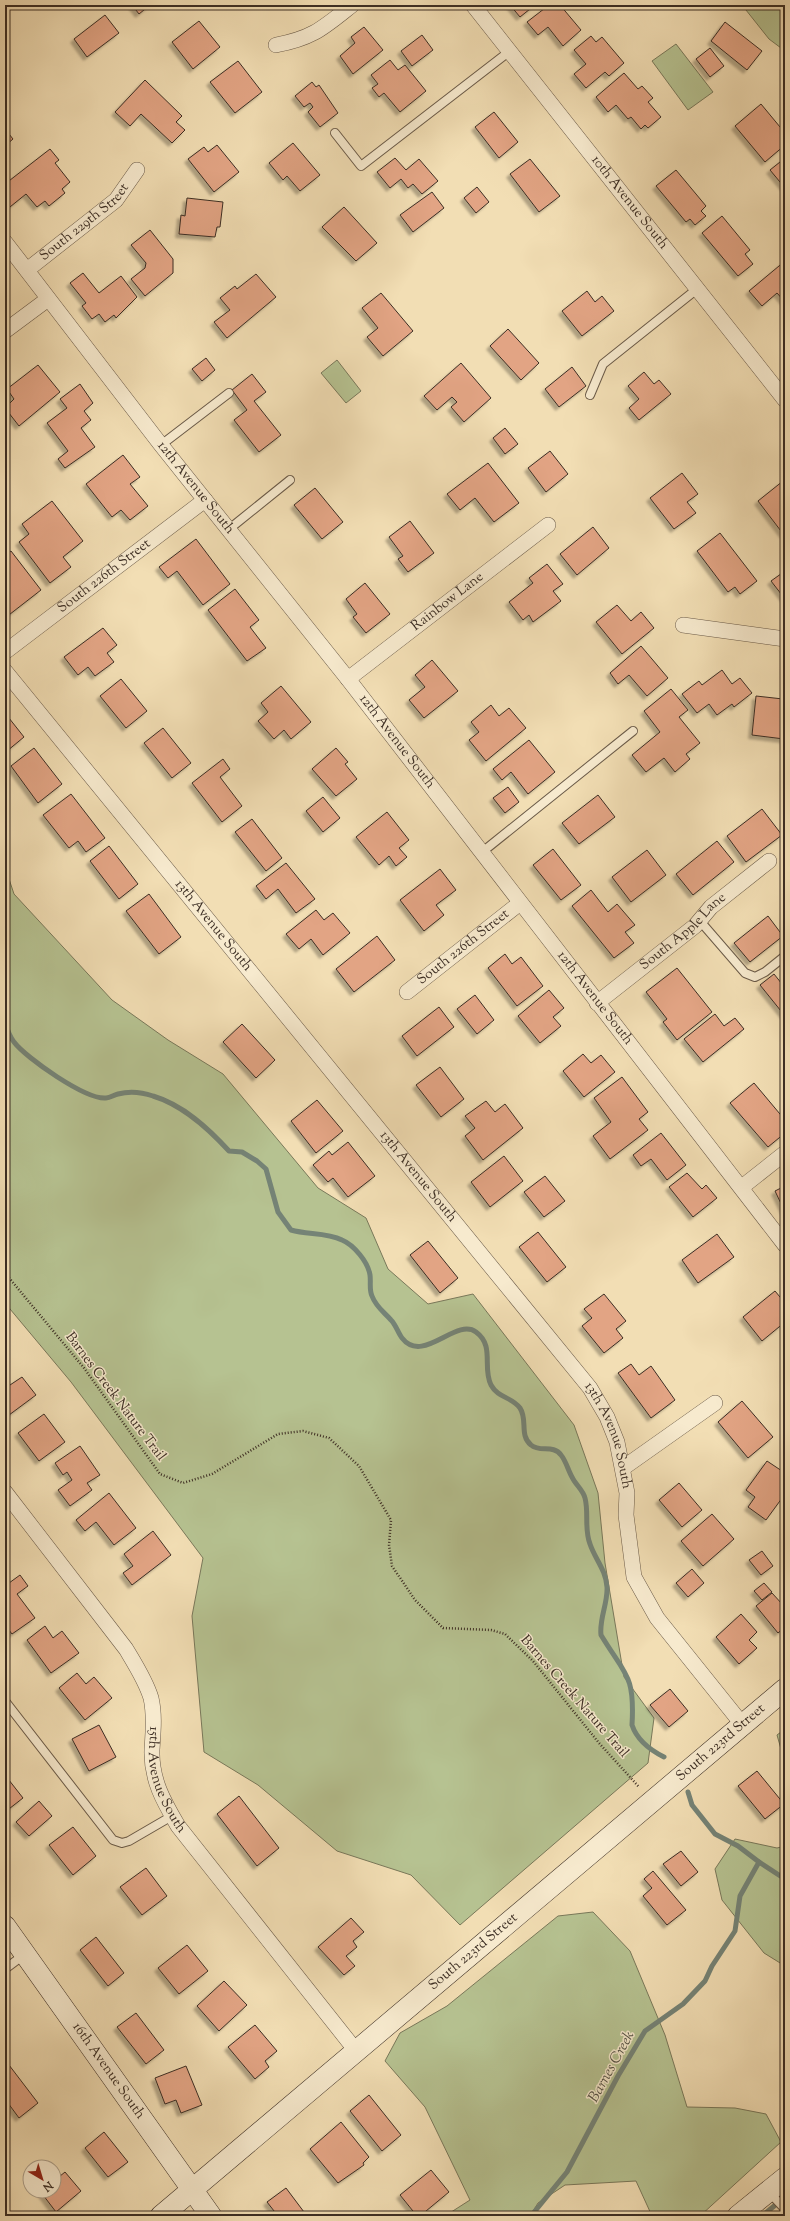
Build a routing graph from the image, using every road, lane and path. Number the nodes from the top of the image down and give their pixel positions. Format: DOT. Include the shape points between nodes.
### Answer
graph roads {
  1 [pos="352,5"];
  2 [pos="473,5"];
  3 [pos="276,45"];
  4 [pos="510,51"];
  5 [pos="335,133"];
  6 [pos="137,170"];
  7 [pos="5,242"];
  8 [pos="26,270"];
  9 [pos="697,289"];
  10 [pos="48,299"];
  11 [pos="5,331"];
  12 [pos="229,393"];
  13 [pos="590,395"];
  14 [pos="785,400"];
  15 [pos="161,445"];
  16 [pos="290,480"];
  17 [pos="205,500"];
  18 [pos="548,524"];
  19 [pos="228,530"];
  20 [pos="683,625"];
  21 [pos="785,639"];
  22 [pos="5,652"];
  23 [pos="5,671"];
  24 [pos="348,679"];
  25 [pos="633,731"];
  26 [pos="482,853"];
  27 [pos="769,861"];
  28 [pos="520,904"];
  29 [pos="700,921"];
  30 [pos="785,956"];
  31 [pos="407,992"];
  32 [pos="597,1003"];
  33 [pos="785,1153"];
  34 [pos="742,1187"];
  35 [pos="785,1245"];
  36 [pos="5,1273"];
  37 [pos="715,1402"];
  38 [pos="623,1468"];
  39 [pos="5,1492"];
  40 [pos="785,1688"];
  41 [pos="5,1701"];
  42 [pos="742,1724"];
  43 [pos="652,1801"];
  44 [pos="172,1816"];
  45 [pos="5,1926"];
  46 [pos="25,1954"];
  47 [pos="5,1969"];
  48 [pos="357,2052"];
  49 [pos="785,2178"];
  50 [pos="192,2191"];
  51 [pos="768,2191"];
  52 [pos="785,2209"];
  53 [pos="161,2216"];
  54 [pos="211,2216"];
  55 [pos="738,2216"];
  1 -- 3 [label="street" via="305,39"];
  2 -- 4 [label="street, 10th Avenue South"];
  4 -- 5 [label="lane" via="361,166"];
  4 -- 9 [label="street, 10th Avenue South"];
  6 -- 8 [label="street, South 229th Street" via="116,200"];
  7 -- 8 [label="street, 12th Avenue South"];
  8 -- 10 [label="street, 12th Avenue South"];
  9 -- 13 [label="lane" via="603,364"];
  9 -- 14 [label="street, 10th Avenue South"];
  10 -- 11 [label="street"];
  10 -- 15 [label="street, 12th Avenue South"];
  12 -- 15 [label="lane"];
  15 -- 17 [label="street, 12th Avenue South"];
  16 -- 19 [label="lane"];
  17 -- 19 [label="street, 12th Avenue South"];
  17 -- 22 [label="street, South 226th Street"];
  18 -- 24 [label="street, Rainbow Lane"];
  19 -- 24 [label="street, 12th Avenue South"];
  20 -- 21 [label="street"];
  23 -- 38 [label="street, 13th Avenue South" via="590,1388 607,1417 617,1442"];
  24 -- 26 [label="street, 12th Avenue South"];
  25 -- 26 [label="lane"];
  26 -- 28 [label="street, 12th Avenue South"];
  27 -- 29 [label="street, South Apple Lane" via="712,907"];
  28 -- 31 [label="street, South 226th Street"];
  28 -- 32 [label="street, 12th Avenue South"];
  29 -- 30 [label="lane" via="745,973 755,977"];
  29 -- 32 [label="street, South Apple Lane"];
  32 -- 34 [label="street, 12th Avenue South"];
  33 -- 34 [label="street"];
  34 -- 35 [label="street, 12th Avenue South"];
  36 -- 43 [label="path, Barnes Creek Nature Trail" via="84,1368 160,1474 183,1483 212,1474 278,1434 304,1431 330,1438 359,1466 391,1520 392,1566 415,1600 443,1628 491,1630 505,1634 533,1661 599,1743"];
  37 -- 38 [label="street"];
  38 -- 42 [label="street, 13th Avenue South" via="630,1555 634,1577 643,1597 656,1618"];
  39 -- 44 [label="street, 15th Avenue South" via="126,1648 138,1669 151,1698 154,1776 161,1797"];
  40 -- 42 [label="street, South 223rd Street"];
  41 -- 44 [label="lane" via="113,1840 122,1843 129,1841"];
  42 -- 43 [label="street, South 223rd Street"];
  43 -- 48 [label="street, South 223rd Street"];
  44 -- 48 [label="street, 15th Avenue South"];
  45 -- 46 [label="street, 16th Avenue South"];
  46 -- 47 [label="lane"];
  46 -- 50 [label="street, 16th Avenue South"];
  48 -- 50 [label="street, South 223rd Street"];
  49 -- 51 [label="street"];
  50 -- 53 [label="street, South 223rd Street"];
  50 -- 54 [label="street, 16th Avenue South"];
  51 -- 52 [label="lane"];
  51 -- 55 [label="street"];
}
